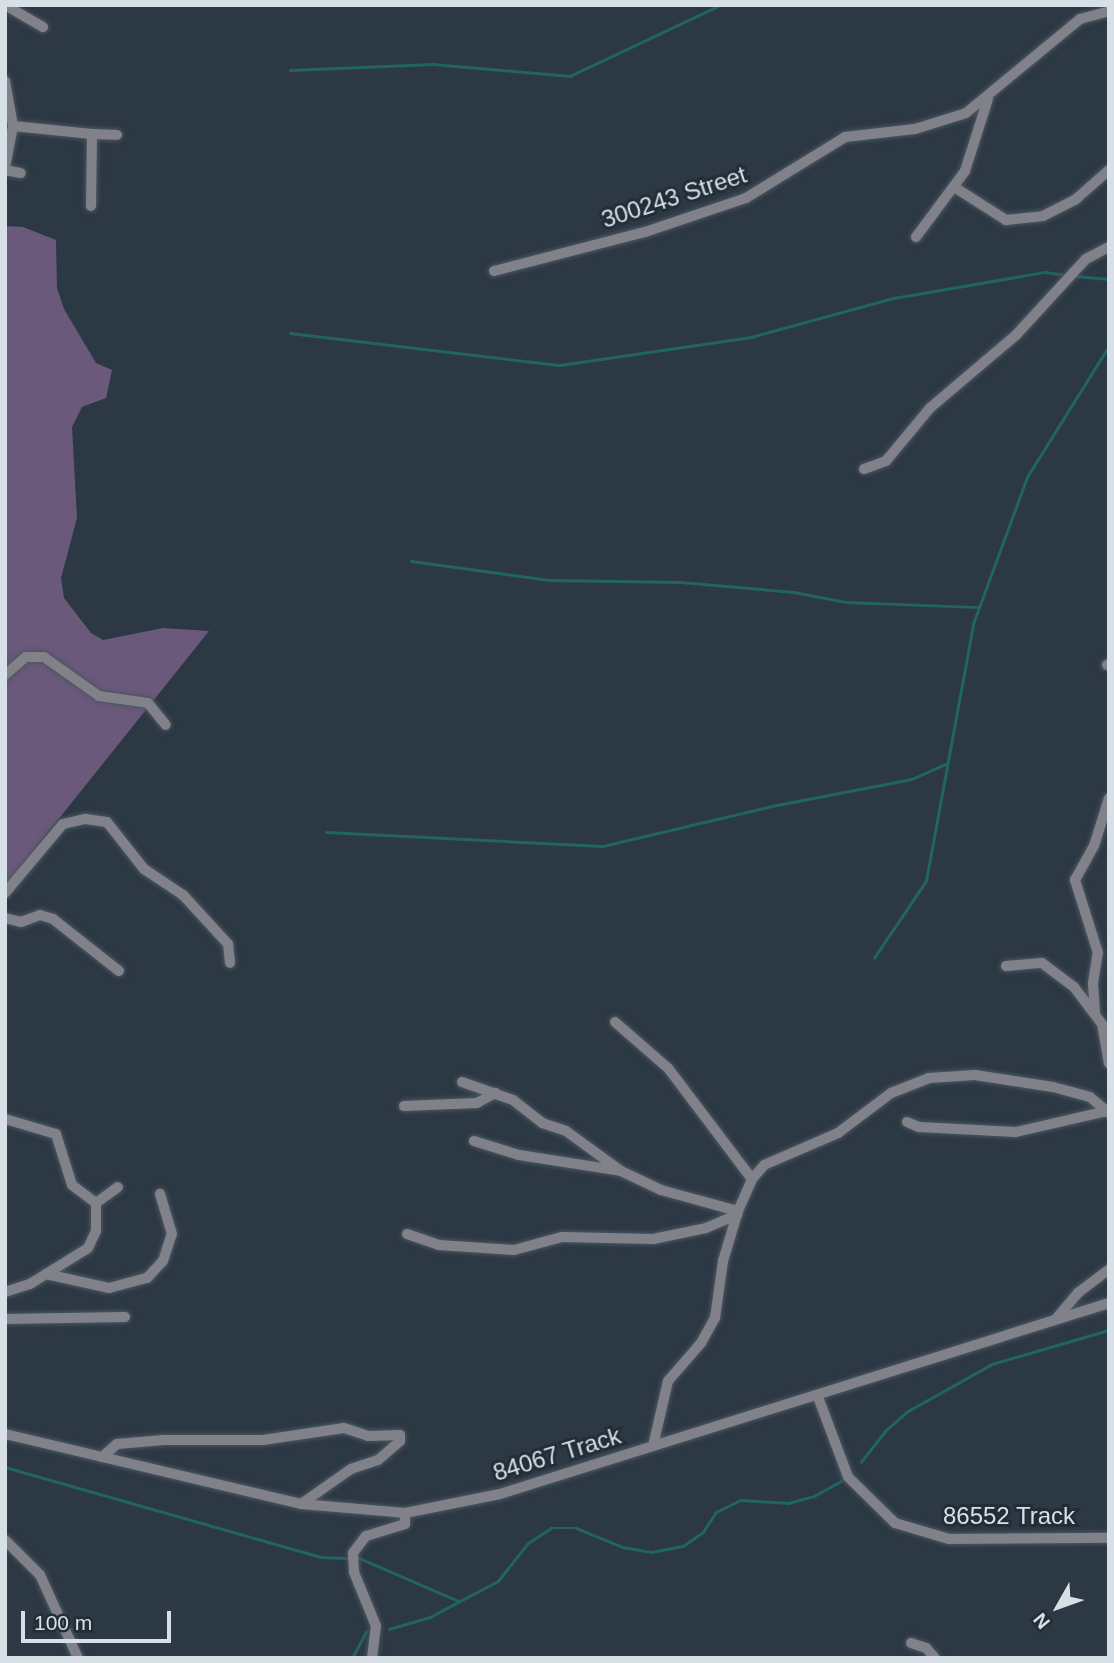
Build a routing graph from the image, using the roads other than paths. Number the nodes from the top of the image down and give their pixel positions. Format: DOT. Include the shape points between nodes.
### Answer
graph roads {
  1 [pos="5,5"];
  2 [pos="1106,5"];
  3 [pos="1109,11"];
  4 [pos="43,27"];
  5 [pos="5,80"];
  6 [pos="988,99"];
  7 [pos="13,126"];
  8 [pos="92,134"];
  9 [pos="117,135"];
  10 [pos="5,169"];
  11 [pos="1109,170"];
  12 [pos="21,173"];
  13 [pos="954,187"];
  14 [pos="91,206"];
  15 [pos="916,237"];
  16 [pos="1109,247"];
  17 [pos="494,271"];
  18 [pos="864,469"];
  19 [pos="5,675"];
  20 [pos="166,725"];
  21 [pos="1109,798"];
  22 [pos="5,893"];
  23 [pos="5,918"];
  24 [pos="230,963"];
  25 [pos="1006,966"];
  26 [pos="119,971"];
  27 [pos="1096,1013"];
  28 [pos="615,1022"];
  29 [pos="1109,1063"];
  30 [pos="462,1082"];
  31 [pos="495,1093"];
  32 [pos="404,1106"];
  33 [pos="1108,1112"];
  34 [pos="5,1119"];
  35 [pos="906,1122"];
  36 [pos="474,1141"];
  37 [pos="621,1171"];
  38 [pos="752,1179"];
  39 [pos="118,1187"];
  40 [pos="160,1194"];
  41 [pos="96,1203"];
  42 [pos="737,1213"];
  43 [pos="407,1234"];
  44 [pos="1109,1269"];
  45 [pos="46,1274"];
  46 [pos="5,1292"];
  47 [pos="1109,1303"];
  48 [pos="125,1317"];
  49 [pos="5,1319"];
  50 [pos="1056,1319"];
  51 [pos="818,1397"];
  52 [pos="5,1434"];
  53 [pos="653,1446"];
  54 [pos="102,1457"];
  55 [pos="301,1504"];
  56 [pos="405,1513"];
  57 [pos="1109,1538"];
  58 [pos="5,1540"];
  59 [pos="911,1643"];
  60 [pos="78,1658"];
  61 [pos="372,1658"];
  62 [pos="936,1658"];
  1 -- 4 [label="street"];
  2 -- 3 [label="street"];
  3 -- 6 [label="street, 300243 Street" via="1080,19"];
  5 -- 7 [label="street"];
  6 -- 13 [label="street" via="973,154"];
  6 -- 17 [label="street, 300243 Street" via="948,120 845,137 746,198 645,232"];
  7 -- 8 [label="street"];
  7 -- 10 [label="street"];
  8 -- 9 [label="street"];
  8 -- 14 [label="street"];
  10 -- 12 [label="street"];
  11 -- 13 [label="street" via="1076,199 1043,216 1006,220"];
  13 -- 15 [label="street"];
  16 -- 18 [label="street" via="1086,259 1016,335 930,408 886,461"];
  19 -- 20 [label="street" via="26,657 44,657 99,696 148,703"];
  21 -- 27 [label="street" via="1094,846 1075,880 1098,954 1093,983"];
  22 -- 24 [label="street" via="63,824 85,819 107,822 144,869 183,895 229,944"];
  23 -- 26 [label="street" via="21,922 35,915 53,919"];
  25 -- 27 [label="street" via="1042,963 1074,987"];
  27 -- 29 [label="street"];
  28 -- 38 [label="street" via="668,1069"];
  30 -- 31 [label="street"];
  31 -- 32 [label="street" via="477,1103"];
  31 -- 37 [label="street" via="513,1100 542,1123 566,1131"];
  33 -- 35 [label="street" via="1016,1132 919,1127"];
  33 -- 38 [label="street" via="1090,1097 1053,1087 975,1075 929,1078 891,1093 838,1133 771,1160"];
  34 -- 41 [label="street" via="55,1135 72,1185"];
  36 -- 37 [label="street" via="519,1155"];
  37 -- 42 [label="street" via="661,1190"];
  38 -- 42 [label="street"];
  39 -- 41 [label="street"];
  40 -- 45 [label="street" via="172,1234 163,1261 147,1278 125,1286 90,1287"];
  41 -- 45 [label="street" via="92,1243"];
  42 -- 43 [label="street" via="706,1228 653,1240 562,1237 514,1250 439,1245"];
  42 -- 53 [label="street" via="723,1261 715,1318 701,1343 668,1381"];
  44 -- 50 [label="street" via="1079,1292"];
  45 -- 46 [label="street"];
  47 -- 50 [label="street, 84067 Track"];
  48 -- 49 [label="street"];
  50 -- 51 [label="street, 84067 Track"];
  51 -- 53 [label="street, 84067 Track"];
  51 -- 57 [label="street, 86552 Track" via="848,1476 895,1523 930,1536 971,1541"];
  52 -- 54 [label="street, 84067 Track"];
  53 -- 56 [label="street, 84067 Track" via="469,1502"];
  54 -- 55 [label="street, 84067 Track"];
  54 -- 55 [label="street" via="117,1444 164,1440 263,1440 344,1428 368,1436 400,1435 400,1441 378,1460 351,1469"];
  55 -- 56 [label="street, 84067 Track"];
  56 -- 61 [label="street" via="405,1524 366,1536 353,1553 354,1572 376,1626"];
  58 -- 60 [label="street" via="46,1585"];
  59 -- 62 [label="street"];
}
